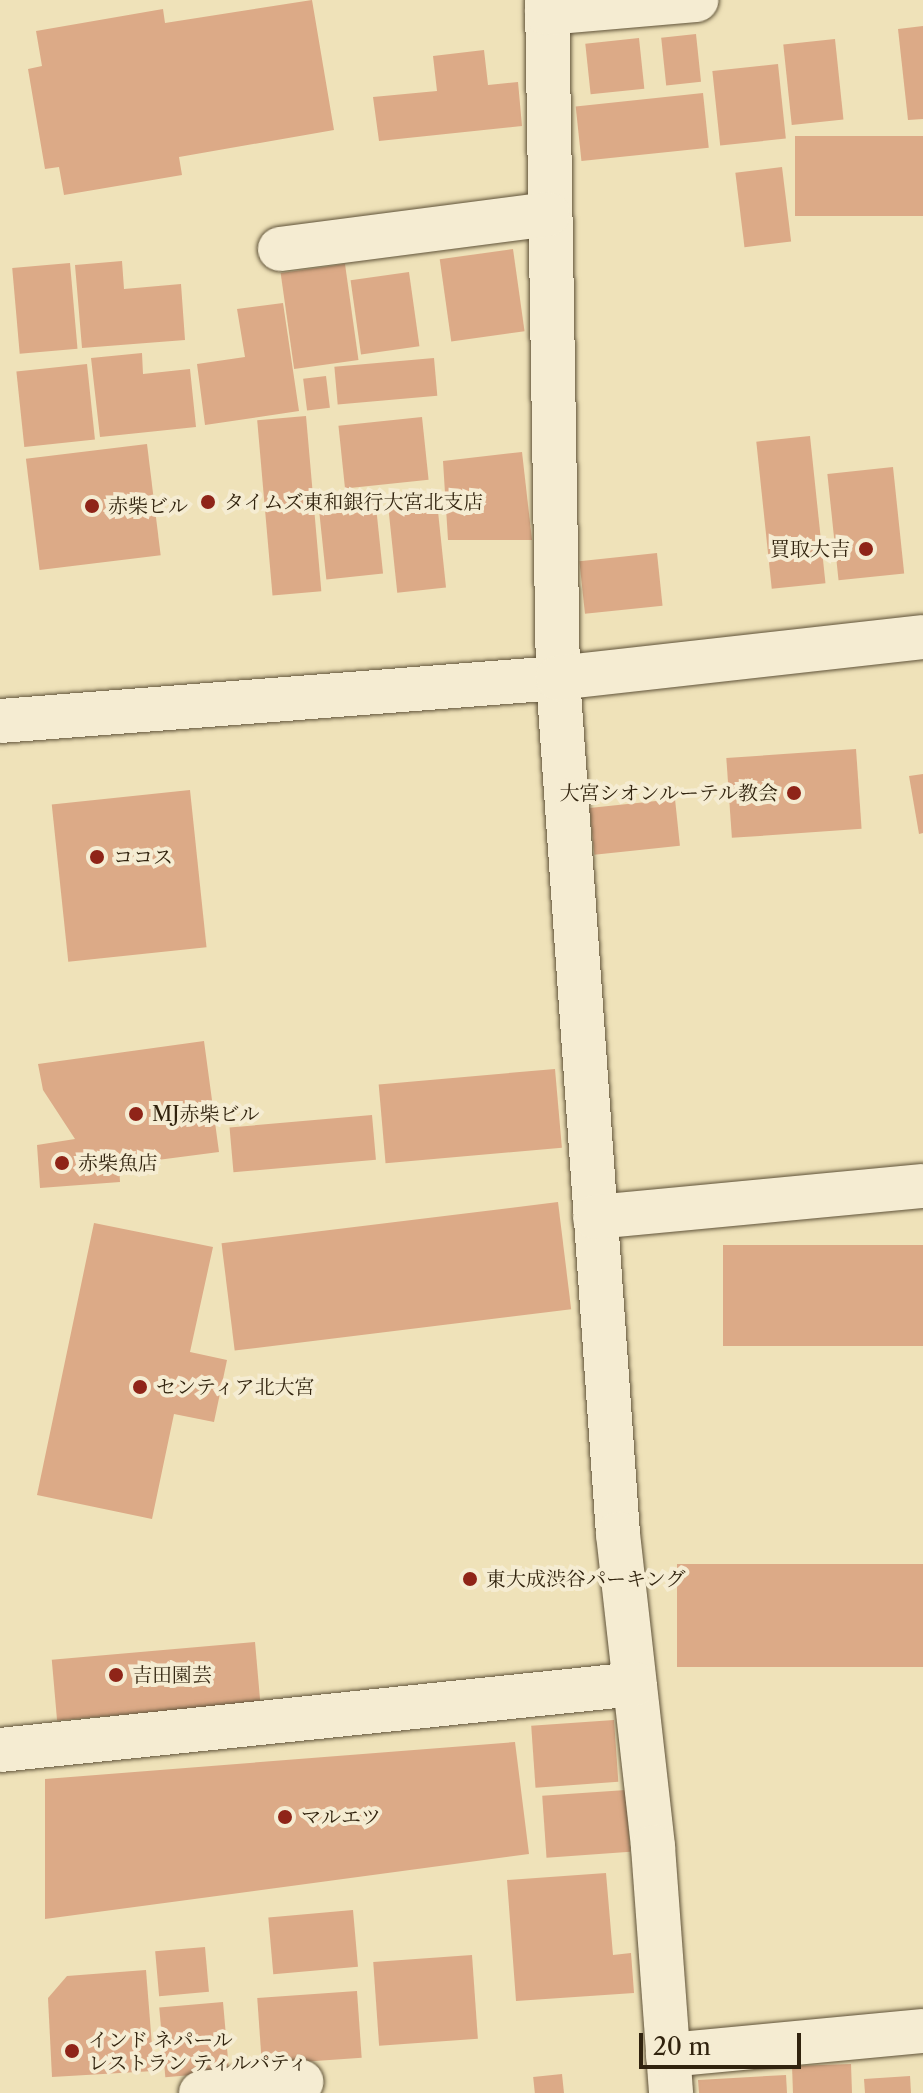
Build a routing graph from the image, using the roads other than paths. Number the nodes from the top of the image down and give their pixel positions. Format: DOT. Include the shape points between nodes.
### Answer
graph roads {
  1 [pos="696,0"];
  2 [pos="547,7"];
  3 [pos="548,214"];
  4 [pos="280,249"];
  5 [pos="923,637"];
  6 [pos="558,678"];
  7 [pos="0,721"];
  8 [pos="923,1186"];
  9 [pos="595,1217"];
  10 [pos="635,1684"];
  11 [pos="0,1750"];
  12 [pos="923,2031"];
  13 [pos="670,2074"];
  14 [pos="301,2082"];
  15 [pos="201,2093"];
  1 -- 2 [label="street"];
  2 -- 3 [label="street"];
  3 -- 4 [label="street"];
  3 -- 6 [label="street"];
  5 -- 6 [label="street"];
  6 -- 7 [label="street"];
  6 -- 9 [label="street"];
  8 -- 9 [label="street"];
  9 -- 10 [label="street"];
  10 -- 11 [label="street"];
  10 -- 13 [label="street"];
  12 -- 13 [label="street"];
  14 -- 15 [label="street"];
}
